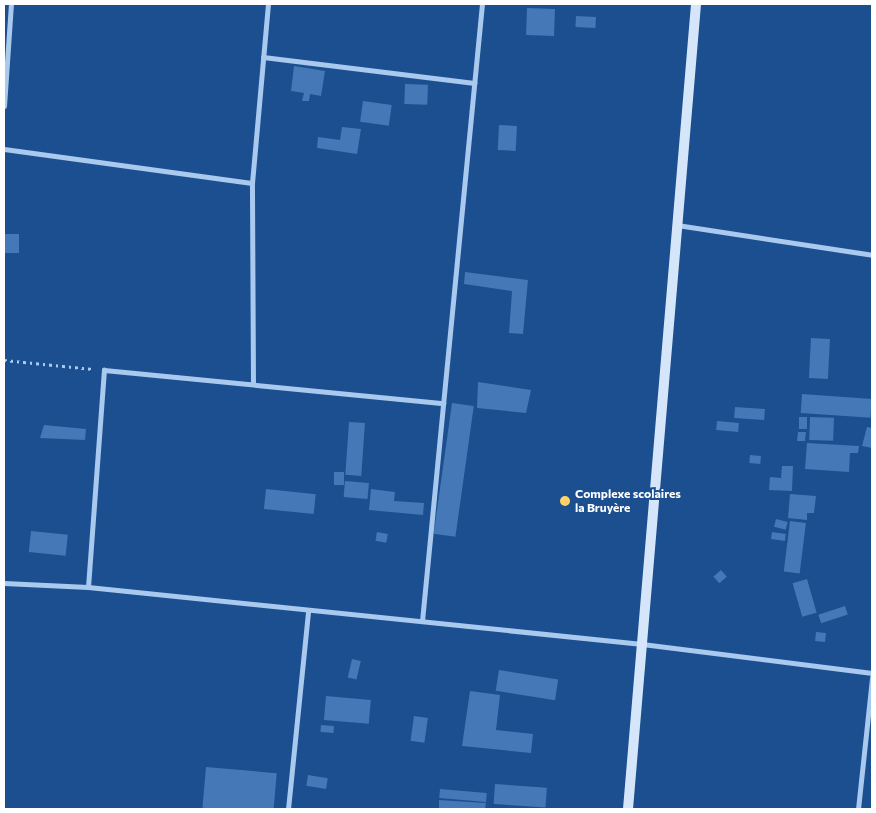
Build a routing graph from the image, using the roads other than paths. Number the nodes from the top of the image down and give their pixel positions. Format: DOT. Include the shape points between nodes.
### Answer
graph roads {
  1 [pos="11,4"];
  2 [pos="268,4"];
  3 [pos="482,4"];
  4 [pos="696,4"];
  5 [pos="263,57"];
  6 [pos="474,83"];
  7 [pos="4,106"];
  8 [pos="4,148"];
  9 [pos="252,183"];
  10 [pos="677,225"];
  11 [pos="872,255"];
  12 [pos="253,384"];
  13 [pos="443,403"];
  14 [pos="4,582"];
  15 [pos="88,587"];
  16 [pos="308,611"];
  17 [pos="422,621"];
  18 [pos="642,644"];
  19 [pos="872,675"];
  20 [pos="288,809"];
  21 [pos="628,809"];
  22 [pos="858,809"];
  1 -- 7 [label="street"];
  2 -- 5 [label="street"];
  3 -- 6 [label="street"];
  4 -- 10 [label="street"];
  5 -- 6 [label="street"];
  5 -- 9 [label="street"];
  6 -- 13 [label="street"];
  8 -- 9 [label="street"];
  9 -- 12 [label="street"];
  10 -- 11 [label="street"];
  10 -- 18 [label="street"];
  12 -- 13 [label="street"];
  12 -- 15 [label="street" via="104,370"];
  13 -- 17 [label="street"];
  14 -- 15 [label="street"];
  15 -- 16 [label="street"];
  16 -- 17 [label="street"];
  16 -- 20 [label="street"];
  17 -- 18 [label="street"];
  18 -- 19 [label="street"];
  18 -- 21 [label="street"];
  19 -- 22 [label="street"];
}
